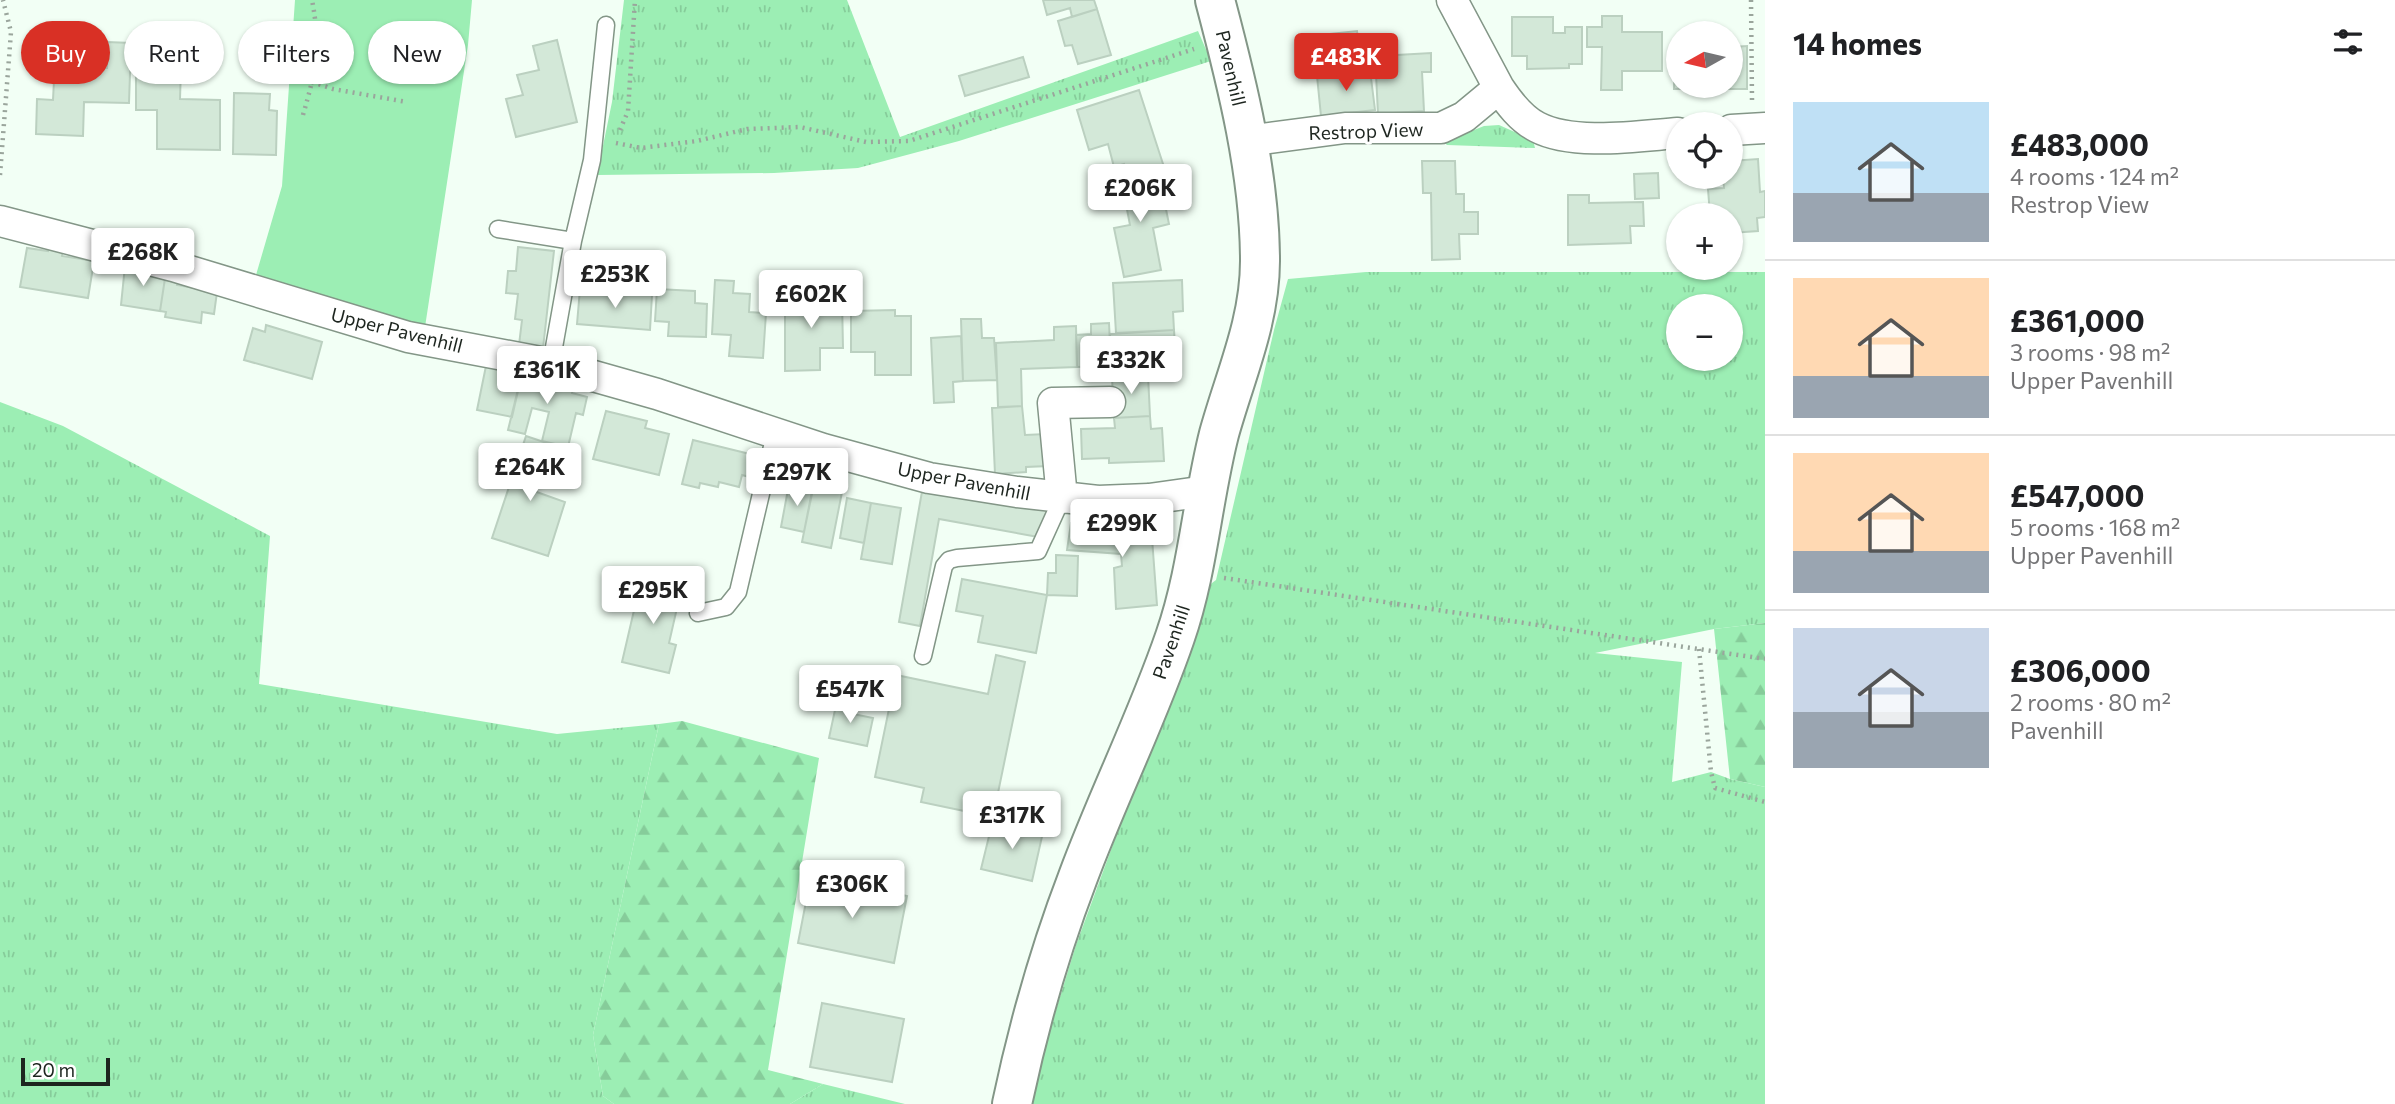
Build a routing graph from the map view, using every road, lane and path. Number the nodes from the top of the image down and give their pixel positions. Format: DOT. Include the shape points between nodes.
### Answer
graph roads {
  1 [pos="3,0"];
  2 [pos="312,0"];
  3 [pos="635,0"];
  4 [pos="1215,0"];
  5 [pos="1452,0"];
  6 [pos="1751,0"];
  7 [pos="316,21"];
  8 [pos="606,25"];
  9 [pos="1225,39"];
  10 [pos="311,84"];
  11 [pos="318,84"];
  12 [pos="1499,88"];
  13 [pos="407,102"];
  14 [pos="303,115"];
  15 [pos="1749,129"];
  16 [pos="1666,134"];
  17 [pos="1247,141"];
  18 [pos="0,175"];
  19 [pos="0,221"];
  20 [pos="498,229"];
  21 [pos="573,241"];
  22 [pos="551,364"];
  23 [pos="1111,402"];
  24 [pos="775,434"];
  25 [pos="1206,491"];
  26 [pos="1062,498"];
  27 [pos="1192,573"];
  28 [pos="698,613"];
  29 [pos="1699,649"];
  30 [pos="923,656"];
  31 [pos="1765,659"];
  32 [pos="1765,802"];
  33 [pos="1012,1104"];
  1 -- 18 [label="path" via="11,32"];
  2 -- 7 [label="path"];
  3 -- 9 [label="path" via="628,111 611,141 641,148 747,129 800,127 866,142 909,141"];
  4 -- 9 [label="street, Pavenhill"];
  5 -- 12 [label="street"];
  6 -- 15 [label="path"];
  8 -- 21 [label="lane" via="592,160"];
  9 -- 17 [label="street, Pavenhill"];
  10 -- 14 [label="path"];
  11 -- 13 [label="path"];
  12 -- 16 [label="street" via="1517,111 1548,132 1598,137"];
  12 -- 17 [label="street, Restrop View" via="1464,117 1441,128 1345,128"];
  17 -- 25 [label="street, Pavenhill" via="1260,260 1258,301"];
  19 -- 22 [label="street, Upper Pavenhill" via="173,265 408,337"];
  20 -- 21 [label="lane"];
  21 -- 22 [label="lane"];
  22 -- 24 [label="street, Upper Pavenhill"];
  23 -- 26 [label="street" via="1053,403"];
  24 -- 26 [label="street, Upper Pavenhill" via="929,478"];
  24 -- 28 [label="lane" via="738,592 726,607"];
  25 -- 26 [label="street, Upper Pavenhill" via="1149,499"];
  25 -- 27 [label="street, Pavenhill"];
  26 -- 30 [label="lane" via="1038,551 949,560"];
  27 -- 29 [label="path"];
  27 -- 33 [label="street, Pavenhill" via="1176,635 1077,878 1025,1045"];
  29 -- 31 [label="path"];
  29 -- 32 [label="path" via="1715,788"];
}
